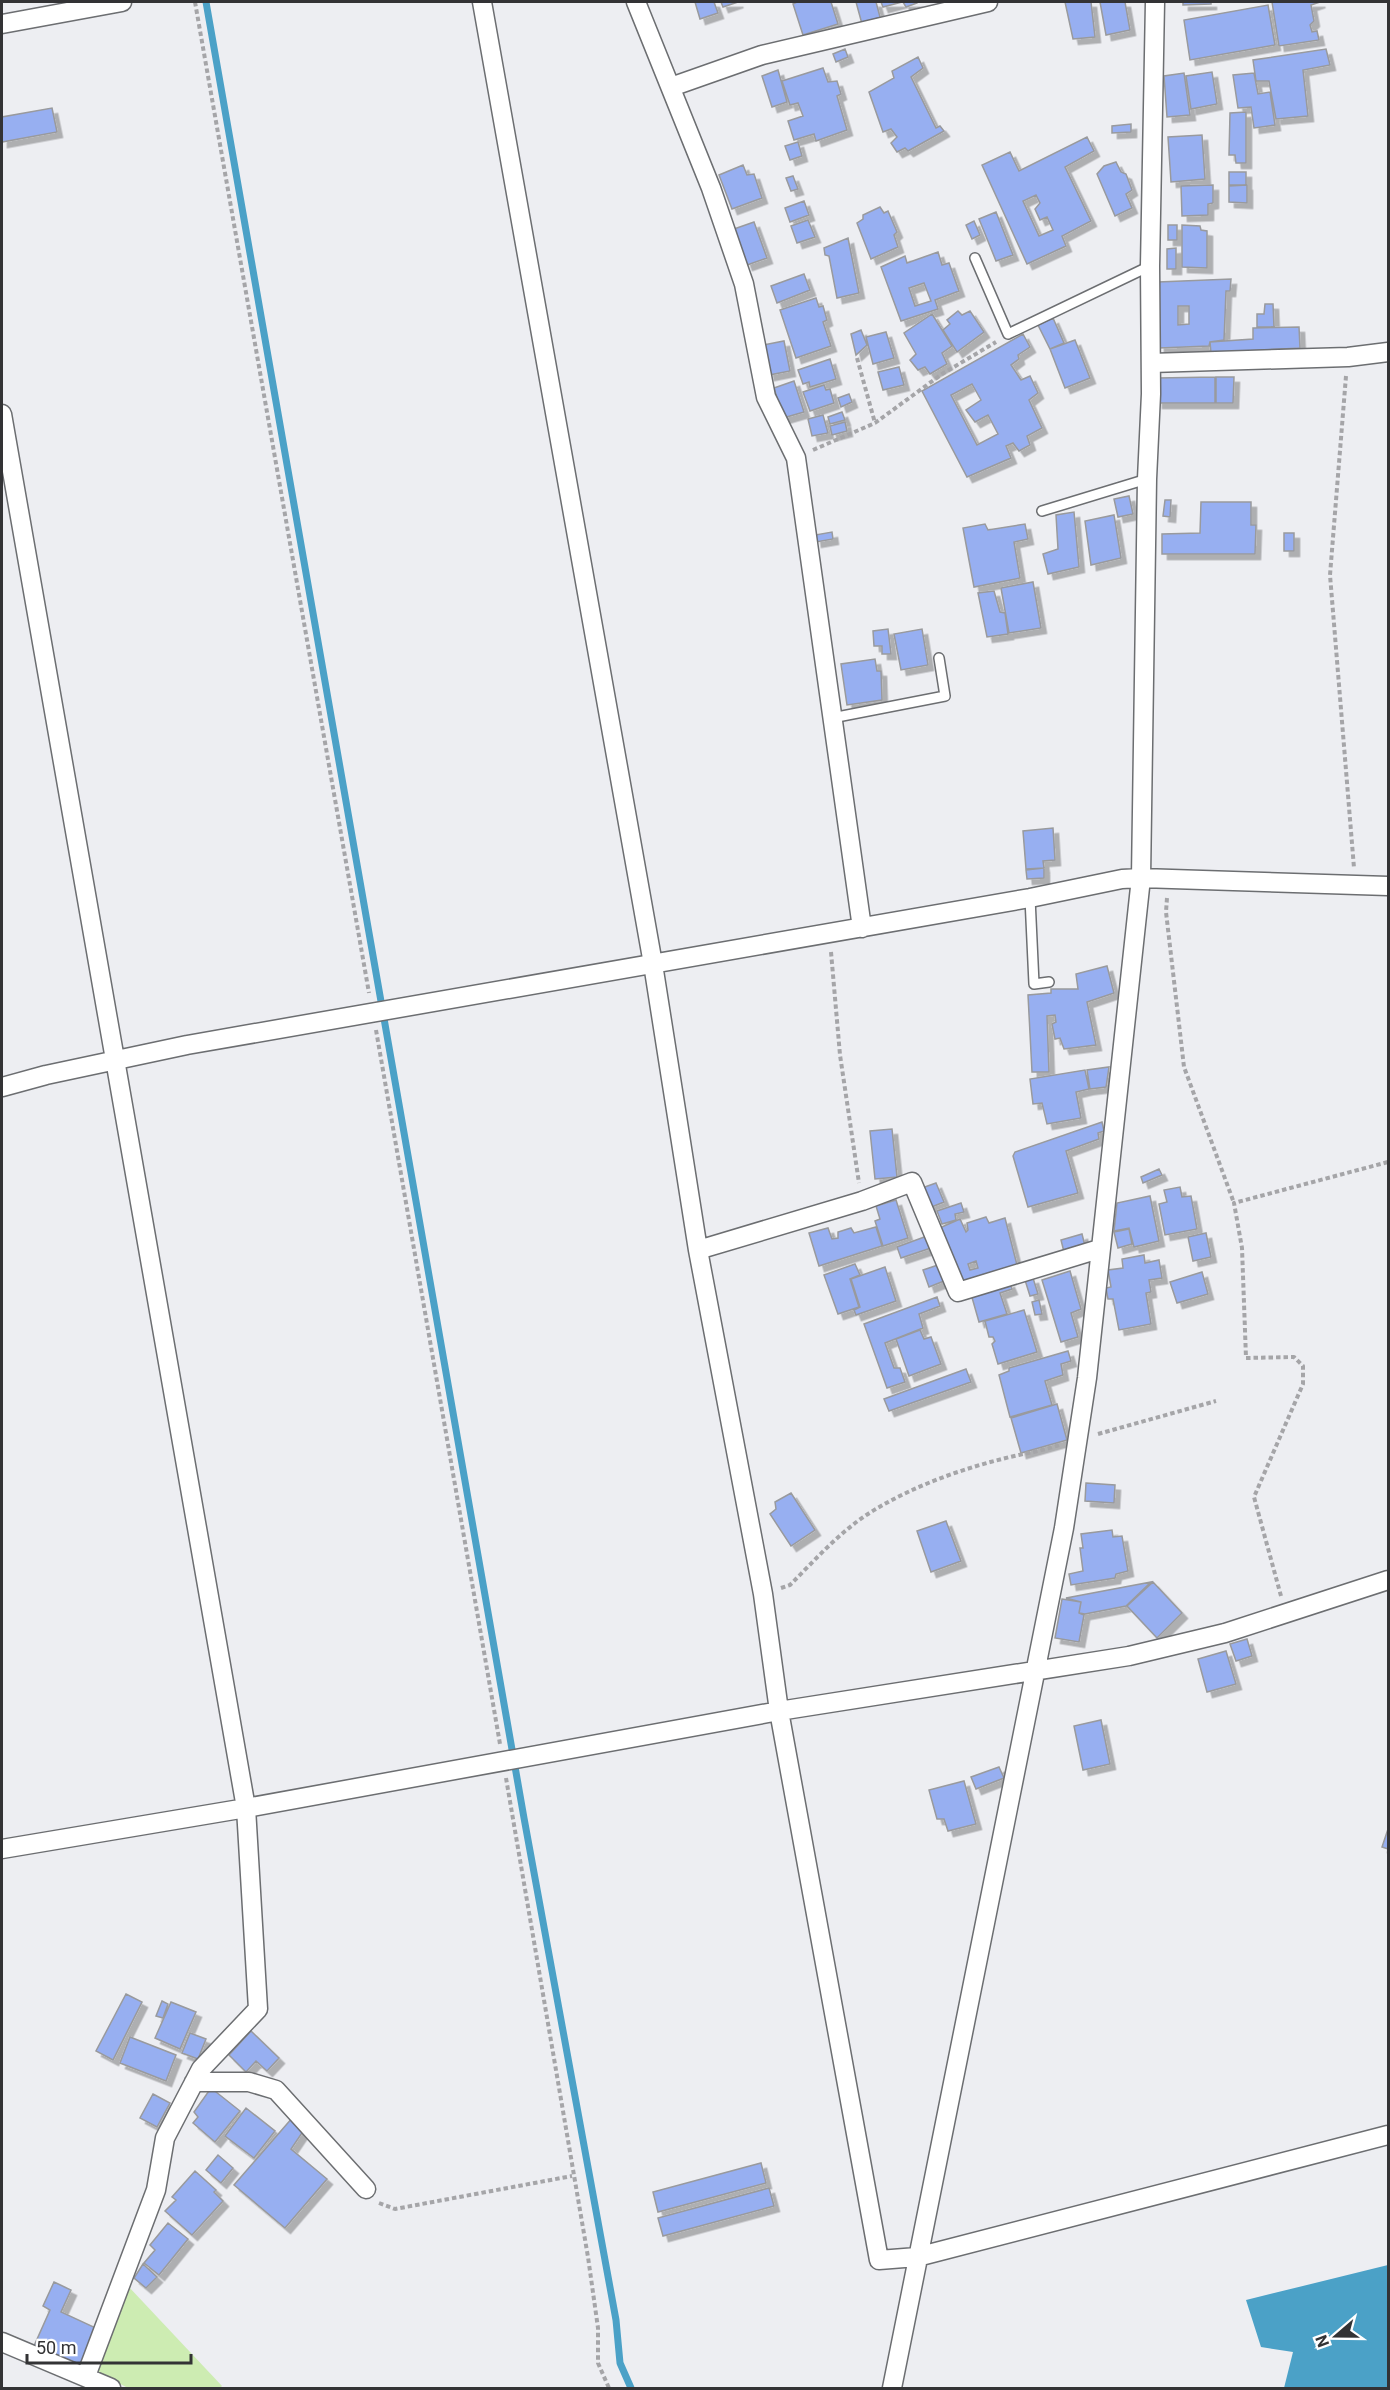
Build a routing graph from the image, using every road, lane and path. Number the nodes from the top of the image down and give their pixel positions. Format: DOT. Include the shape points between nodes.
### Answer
graph roads {
  1 [pos="122,2"];
  2 [pos="195,2"];
  3 [pos="482,2"];
  4 [pos="636,2"];
  5 [pos="988,2"];
  6 [pos="1155,2"];
  7 [pos="2,24"];
  8 [pos="671,87"];
  9 [pos="975,258"];
  10 [pos="1150,266"];
  11 [pos="1008,334"];
  12 [pos="1389,352"];
  13 [pos="1348,357"];
  14 [pos="857,358"];
  15 [pos="1151,363"];
  16 [pos="2,414"];
  17 [pos="875,423"];
  18 [pos="796,458"];
  19 [pos="1147,479"];
  20 [pos="1042,511"];
  21 [pos="939,658"];
  22 [pos="832,718"];
  23 [pos="1141,878"];
  24 [pos="1168,878"];
  25 [pos="1356,885"];
  26 [pos="1389,886"];
  27 [pos="1030,898"];
  28 [pos="862,928"];
  29 [pos="829,933"];
  30 [pos="653,964"];
  31 [pos="1049,982"];
  32 [pos="373,1013"];
  33 [pos="117,1059"];
  34 [pos="2,1087"];
  35 [pos="1389,1162"];
  36 [pos="862,1201"];
  37 [pos="1234,1203"];
  38 [pos="1099,1249"];
  39 [pos="698,1250"];
  40 [pos="1216,1401"];
  41 [pos="1080,1439"];
  42 [pos="1389,1580"];
  43 [pos="763,1594"];
  44 [pos="1286,1614"];
  45 [pos="1034,1670"];
  46 [pos="779,1711"];
  47 [pos="503,1762"];
  48 [pos="246,1808"];
  49 [pos="2,1849"];
  50 [pos="194,2082"];
  51 [pos="1389,2135"];
  52 [pos="572,2176"];
  53 [pos="366,2189"];
  54 [pos="917,2257"];
  55 [pos="2,2342"];
  56 [pos="86,2376"];
  57 [pos="111,2388"];
  58 [pos="609,2388"];
  59 [pos="892,2388"];
  1 -- 7 [label="street"];
  2 -- 32 [label="path"];
  3 -- 30 [label="street"];
  4 -- 8 [label="street"];
  5 -- 8 [label="street" via="762,55"];
  6 -- 10 [label="street"];
  8 -- 18 [label="street" via="744,284 766,397"];
  9 -- 11 [label="lane"];
  10 -- 11 [label="lane"];
  10 -- 15 [label="street"];
  11 -- 17 [label="path" via="942,374"];
  12 -- 13 [label="street"];
  13 -- 15 [label="street"];
  13 -- 25 [label="path" via="1330,575"];
  14 -- 17 [label="path"];
  15 -- 19 [label="street"];
  16 -- 33 [label="street"];
  17 -- 18 [label="path"];
  18 -- 22 [label="street"];
  19 -- 20 [label="lane"];
  19 -- 23 [label="street"];
  21 -- 22 [label="lane" via="945,696"];
  22 -- 28 [label="street"];
  23 -- 24 [label="street"];
  23 -- 27 [label="street"];
  23 -- 38 [label="street"];
  24 -- 25 [label="street"];
  24 -- 37 [label="path" via="1166,912 1184,1067"];
  25 -- 26 [label="street"];
  27 -- 28 [label="street"];
  27 -- 31 [label="lane" via="1034,984"];
  28 -- 29 [label="street"];
  29 -- 30 [label="street"];
  29 -- 36 [label="path" via="840,1055"];
  30 -- 32 [label="street"];
  30 -- 39 [label="street"];
  32 -- 33 [label="street"];
  32 -- 47 [label="path"];
  33 -- 34 [label="street"];
  33 -- 48 [label="street"];
  35 -- 37 [label="path"];
  36 -- 38 [label="street" via="912,1182 958,1292"];
  36 -- 39 [label="street"];
  37 -- 44 [label="path" via="1242,1248 1246,1358 1294,1357 1303,1366 1303,1384 1254,1497"];
  38 -- 41 [label="street"];
  39 -- 43 [label="street"];
  40 -- 41 [label="path"];
  41 -- 43 [label="path" via="1011,1457 903,1495 874,1510 843,1534 790,1585"];
  41 -- 45 [label="street"];
  42 -- 44 [label="street"];
  43 -- 46 [label="street"];
  44 -- 45 [label="street" via="1225,1634 1129,1656"];
  45 -- 46 [label="street"];
  45 -- 54 [label="street"];
  46 -- 47 [label="street"];
  46 -- 54 [label="street" via="879,2260"];
  47 -- 48 [label="street"];
  47 -- 52 [label="path"];
  48 -- 49 [label="street"];
  48 -- 50 [label="street" via="258,2009 201,2069"];
  50 -- 53 [label="street" via="249,2082 276,2090"];
  50 -- 56 [label="street" via="165,2138 156,2190"];
  51 -- 54 [label="street"];
  52 -- 53 [label="path" via="395,2210 385,2207"];
  52 -- 58 [label="path" via="598,2328 598,2363"];
  54 -- 59 [label="street"];
  55 -- 56 [label="street"];
  56 -- 57 [label="street"];
}
